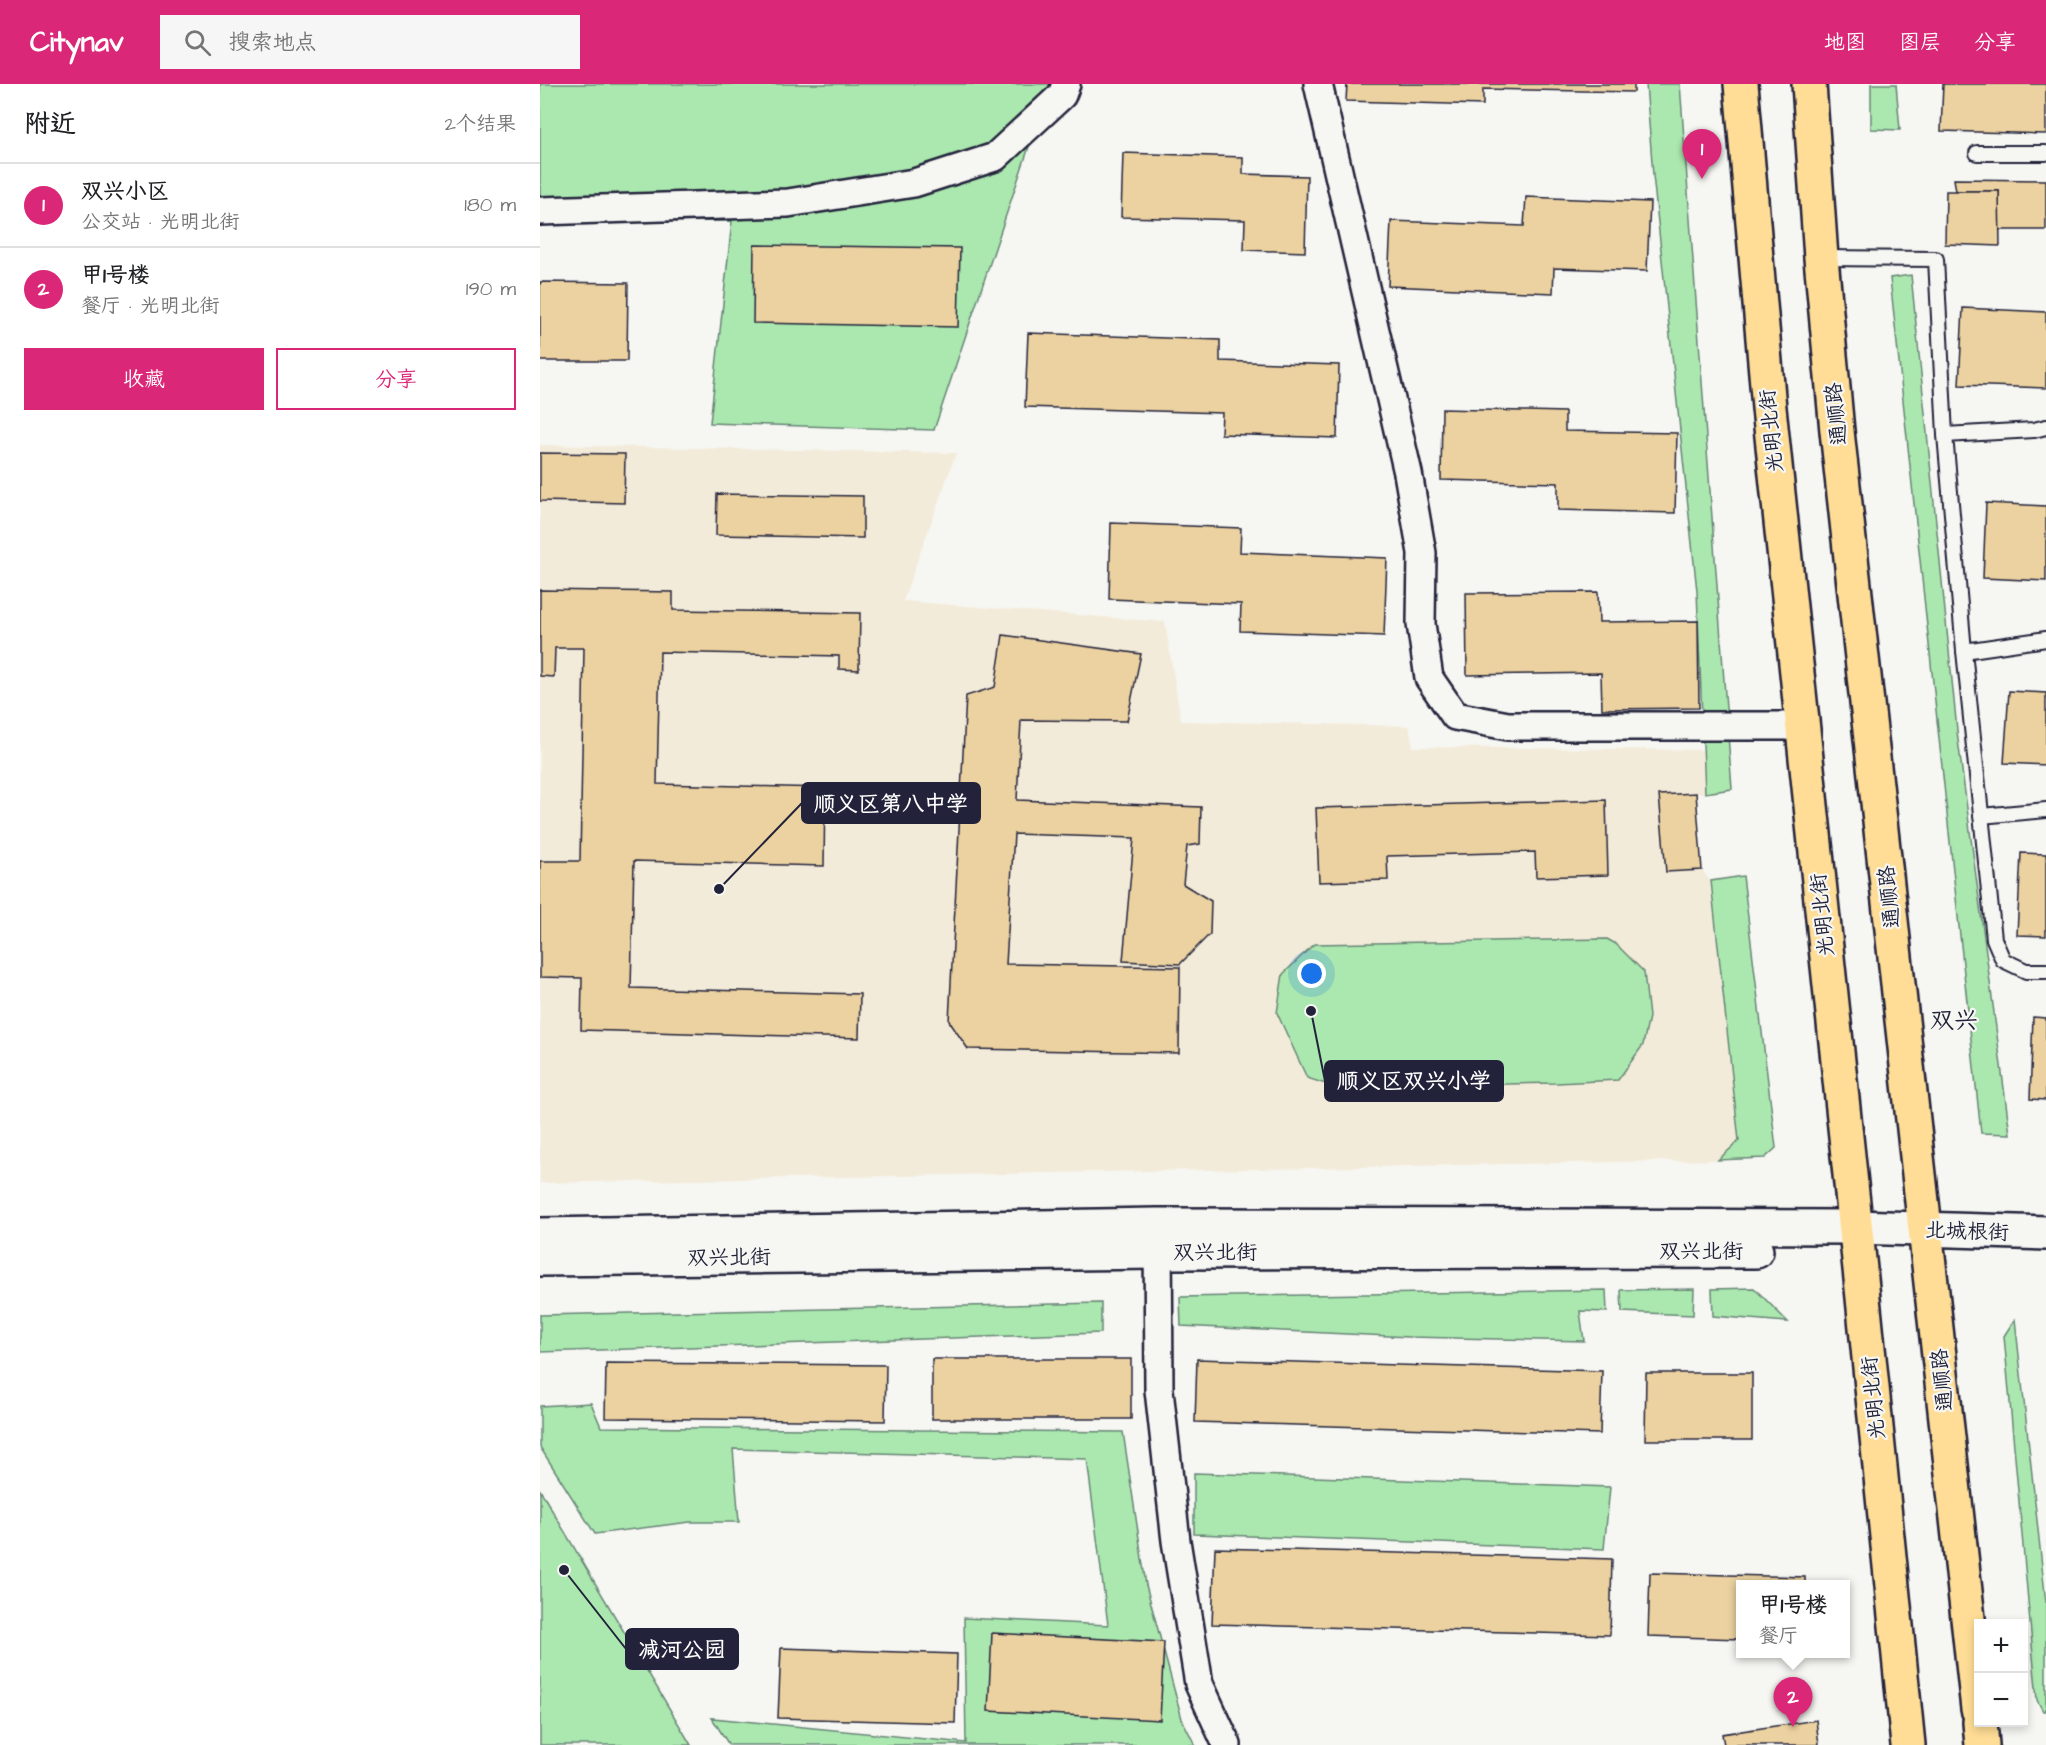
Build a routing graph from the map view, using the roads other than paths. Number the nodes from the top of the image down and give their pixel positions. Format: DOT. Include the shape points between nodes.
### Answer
graph roads {
  1 [pos="1066,84"];
  2 [pos="1318,84"];
  3 [pos="1741,84"];
  4 [pos="1809,84"];
  5 [pos="1977,153"];
  6 [pos="2046,153"];
  7 [pos="540,211"];
  8 [pos="1821,258"];
  9 [pos="2046,427"];
  10 [pos="1945,435"];
  11 [pos="2046,639"];
  12 [pos="1964,651"];
  13 [pos="1802,726"];
  14 [pos="2046,810"];
  15 [pos="1981,816"];
  16 [pos="2046,971"];
  17 [pos="2046,1233"];
  18 [pos="540,1234"];
  19 [pos="1158,1238"];
  20 [pos="1857,1238"];
  21 [pos="1890,1239"];
  22 [pos="1926,1240"];
  23 [pos="2046,1253"];
  24 [pos="540,1259"];
  25 [pos="1974,1674"];
  26 [pos="1980,1727"];
  27 [pos="1227,1745"];
  28 [pos="1908,1745"];
  29 [pos="1982,1745"];
  1 -- 7 [label="street" via="1062,95 995,157 914,183 788,203"];
  2 -- 13 [label="street" via="1408,473 1422,553 1421,624 1429,678 1455,716 1508,726"];
  3 -- 13 [label="main road, 光明北街" via="1768,408"];
  4 -- 8 [label="main road, 通顺路"];
  5 -- 6 [label="lane"];
  8 -- 10 [label="lane" via="1936,259"];
  8 -- 22 [label="main road, 通顺路"];
  9 -- 10 [label="lane"];
  10 -- 12 [label="lane"];
  11 -- 12 [label="lane"];
  12 -- 15 [label="lane"];
  13 -- 20 [label="main road, 光明北街"];
  14 -- 15 [label="lane"];
  15 -- 16 [label="lane" via="1994,939 2004,960 2026,971"];
  17 -- 22 [label="street, 北城根街"];
  18 -- 19 [label="street, 双兴北街"];
  19 -- 20 [label="street, 双兴北街"];
  19 -- 24 [label="street, 双兴北街"];
  19 -- 27 [label="street" via="1159,1390 1176,1541 1199,1684"];
  20 -- 21 [label="street, 双兴北街"];
  20 -- 28 [label="main road, 光明北街"];
  21 -- 22 [label="street, 北城根街"];
  22 -- 23 [label="street, 北城根街"];
  22 -- 25 [label="main road, 通顺路"];
  26 -- 29 [label="main road"];
}
